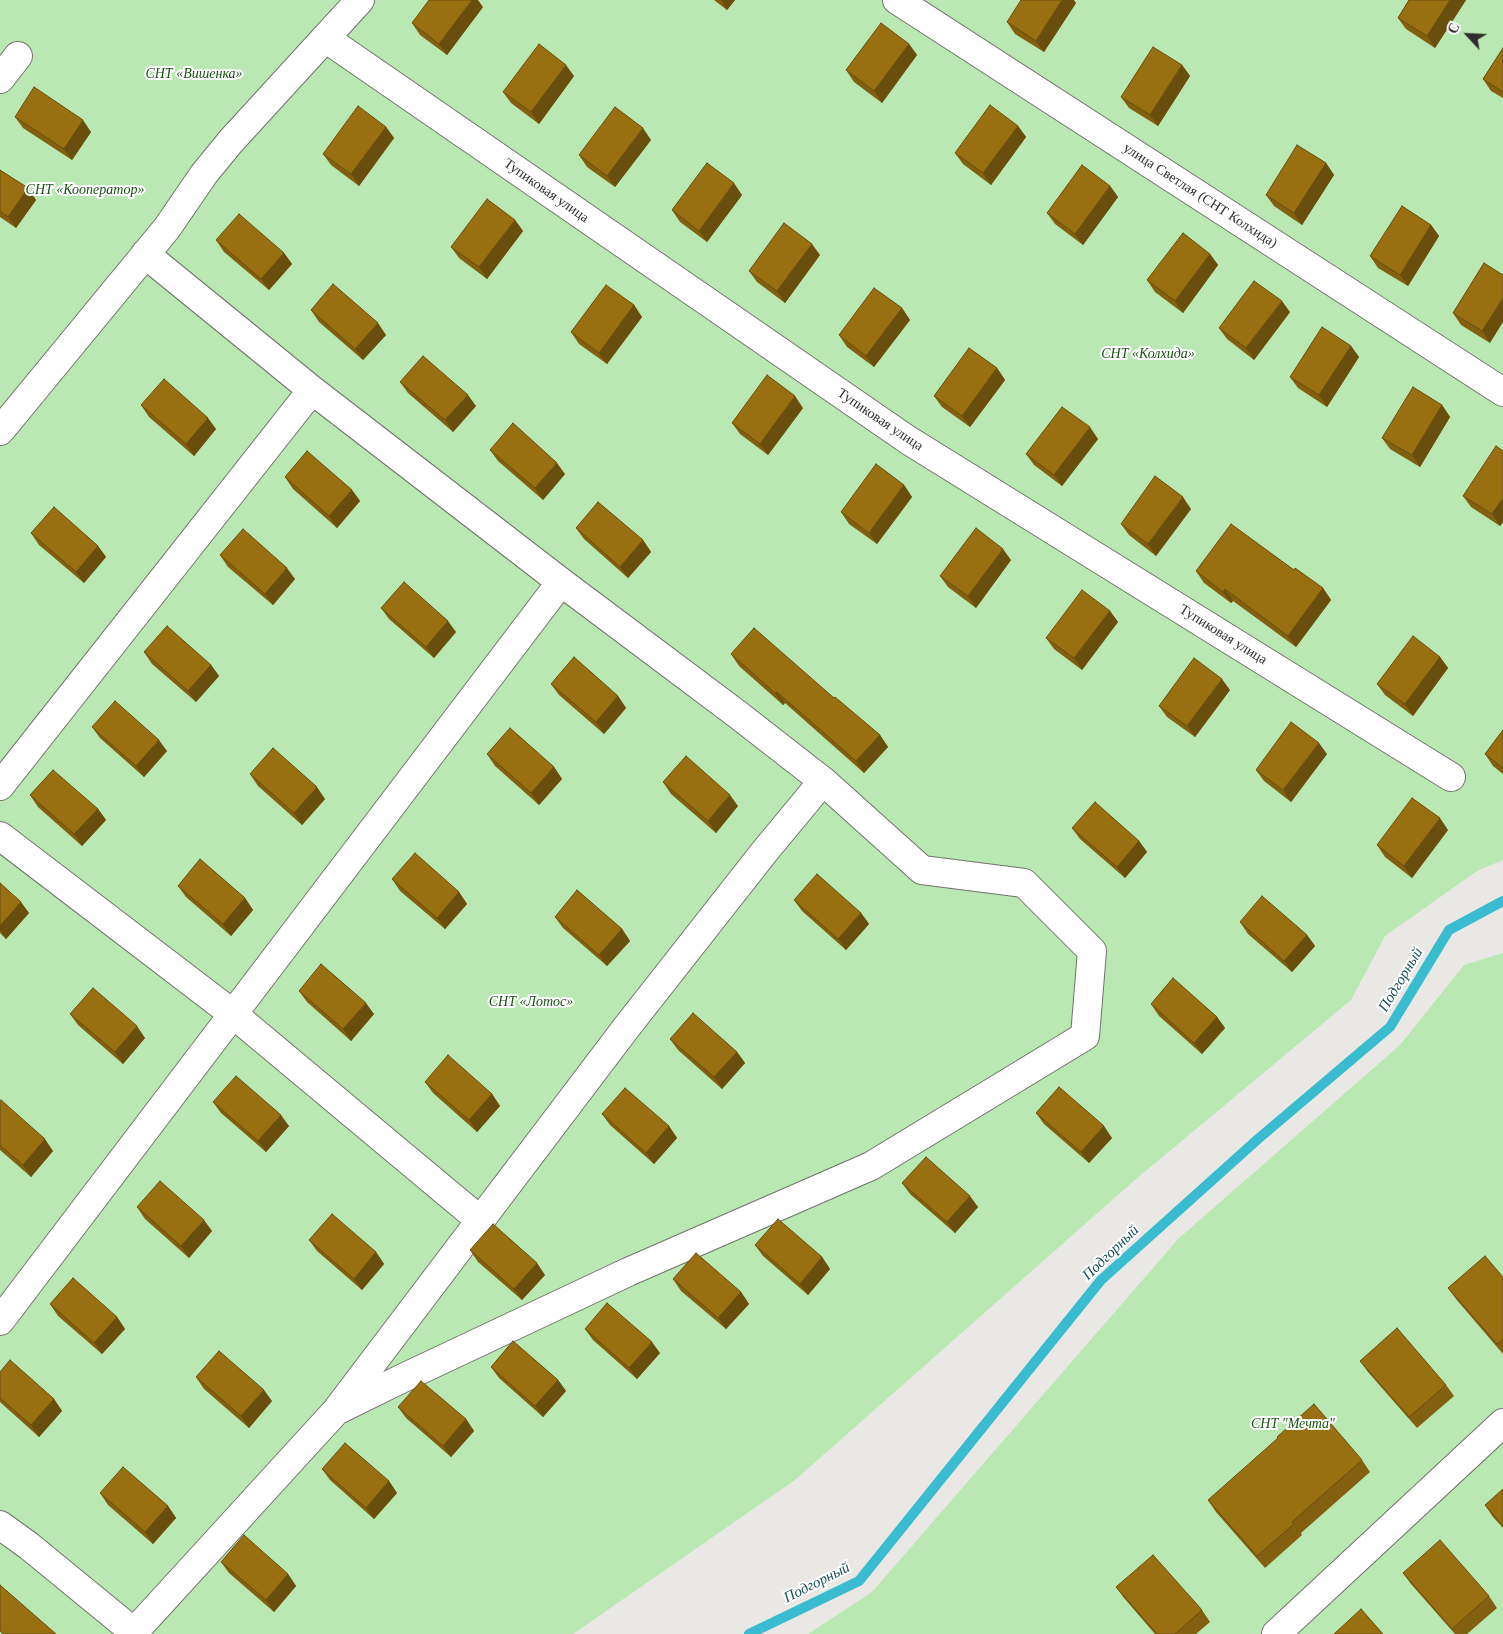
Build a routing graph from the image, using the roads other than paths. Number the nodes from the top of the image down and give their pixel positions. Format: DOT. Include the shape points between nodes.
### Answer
graph roads {
  1 [pos="360,0"];
  2 [pos="896,0"];
  3 [pos="325,38"];
  4 [pos="18,56"];
  5 [pos="0,79"];
  6 [pos="145,254"];
  7 [pos="312,390"];
  8 [pos="1503,392"];
  9 [pos="0,431"];
  10 [pos="561,582"];
  11 [pos="1451,777"];
  12 [pos="823,781"];
  13 [pos="0,786"];
  14 [pos="0,836"];
  15 [pos="233,1014"];
  16 [pos="481,1221"];
  17 [pos="0,1321"];
  18 [pos="336,1411"];
  19 [pos="1503,1423"];
  20 [pos="0,1525"];
  21 [pos="1276,1634"];
  1 -- 3 [label="street"];
  2 -- 8 [label="street, улица Светлая (СНТ Колхида)"];
  3 -- 6 [label="street" via="231,141"];
  3 -- 11 [label="street, Тупиковая улица" via="908,440"];
  4 -- 5 [label="street"];
  6 -- 7 [label="street"];
  6 -- 9 [label="street"];
  7 -- 10 [label="street"];
  7 -- 13 [label="street"];
  10 -- 12 [label="street"];
  10 -- 15 [label="street"];
  12 -- 16 [label="street" via="626,1028"];
  12 -- 18 [label="street" via="922,870 1024,883 1092,951 1085,1036 871,1166 628,1272"];
  14 -- 15 [label="street"];
  15 -- 16 [label="street"];
  15 -- 17 [label="street"];
  16 -- 18 [label="street"];
  18 -- 20 [label="street" via="134,1632"];
  19 -- 21 [label="street"];
}
